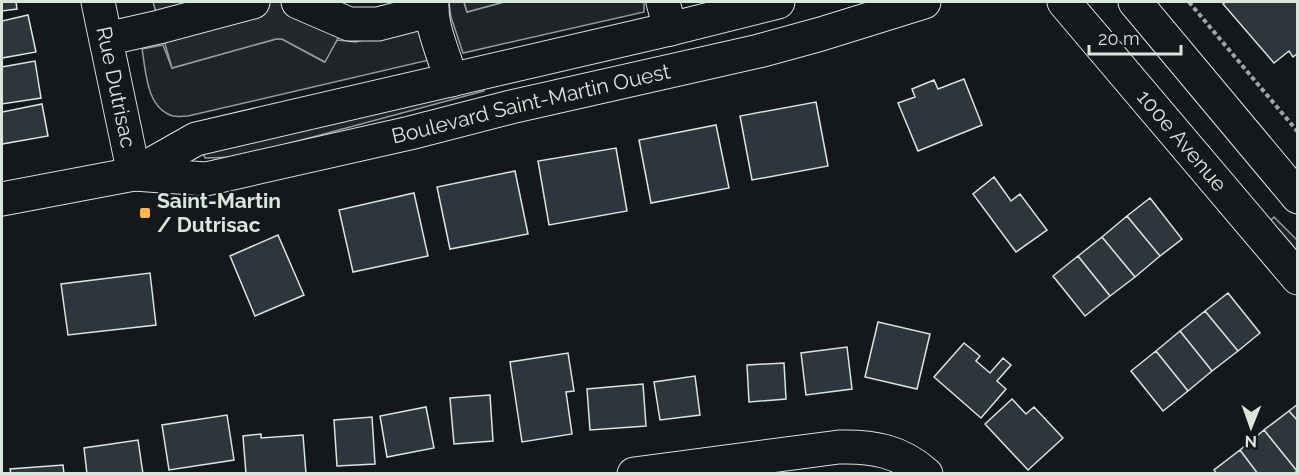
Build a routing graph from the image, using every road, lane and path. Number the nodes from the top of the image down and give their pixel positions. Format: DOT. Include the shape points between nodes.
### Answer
graph roads {
  1 [pos="98,2"];
  2 [pos="253,2"];
  3 [pos="298,2"];
  4 [pos="778,2"];
  5 [pos="924,2"];
  6 [pos="1064,2"];
  7 [pos="1135,2"];
  8 [pos="1190,2"];
  9 [pos="432,6"];
  10 [pos="667,15"];
  11 [pos="106,39"];
  12 [pos="451,80"];
  13 [pos="1298,132"];
  14 [pos="134,174"];
  15 [pos="1298,197"];
  16 [pos="2,199"];
  17 [pos="1298,279"];
  18 [pos="634,474"];
  19 [pos="926,474"];
  1 -- 11 [label="main road, Rue Dutrisac"];
  2 -- 11 [label="main road"];
  3 -- 9 [label="main road" via="350,24 378,24"];
  4 -- 10 [label="main road, Boulevard Saint-Martin Ouest"];
  5 -- 14 [label="main road, Boulevard Saint-Martin Ouest" via="759,51 206,179"];
  6 -- 17 [label="main road, 100e Avenue"];
  7 -- 15 [label="main road"];
  8 -- 13 [label="path"];
  9 -- 12 [label="main road" via="435,30"];
  10 -- 12 [label="main road, Boulevard Saint-Martin Ouest"];
  11 -- 14 [label="main road, Rue Dutrisac"];
  12 -- 14 [label="main road, Boulevard Saint-Martin Ouest" via="196,139"];
  14 -- 16 [label="main road, Boulevard Saint-Martin Ouest"];
  18 -- 19 [label="main road" via="861,446 906,459"];
}
